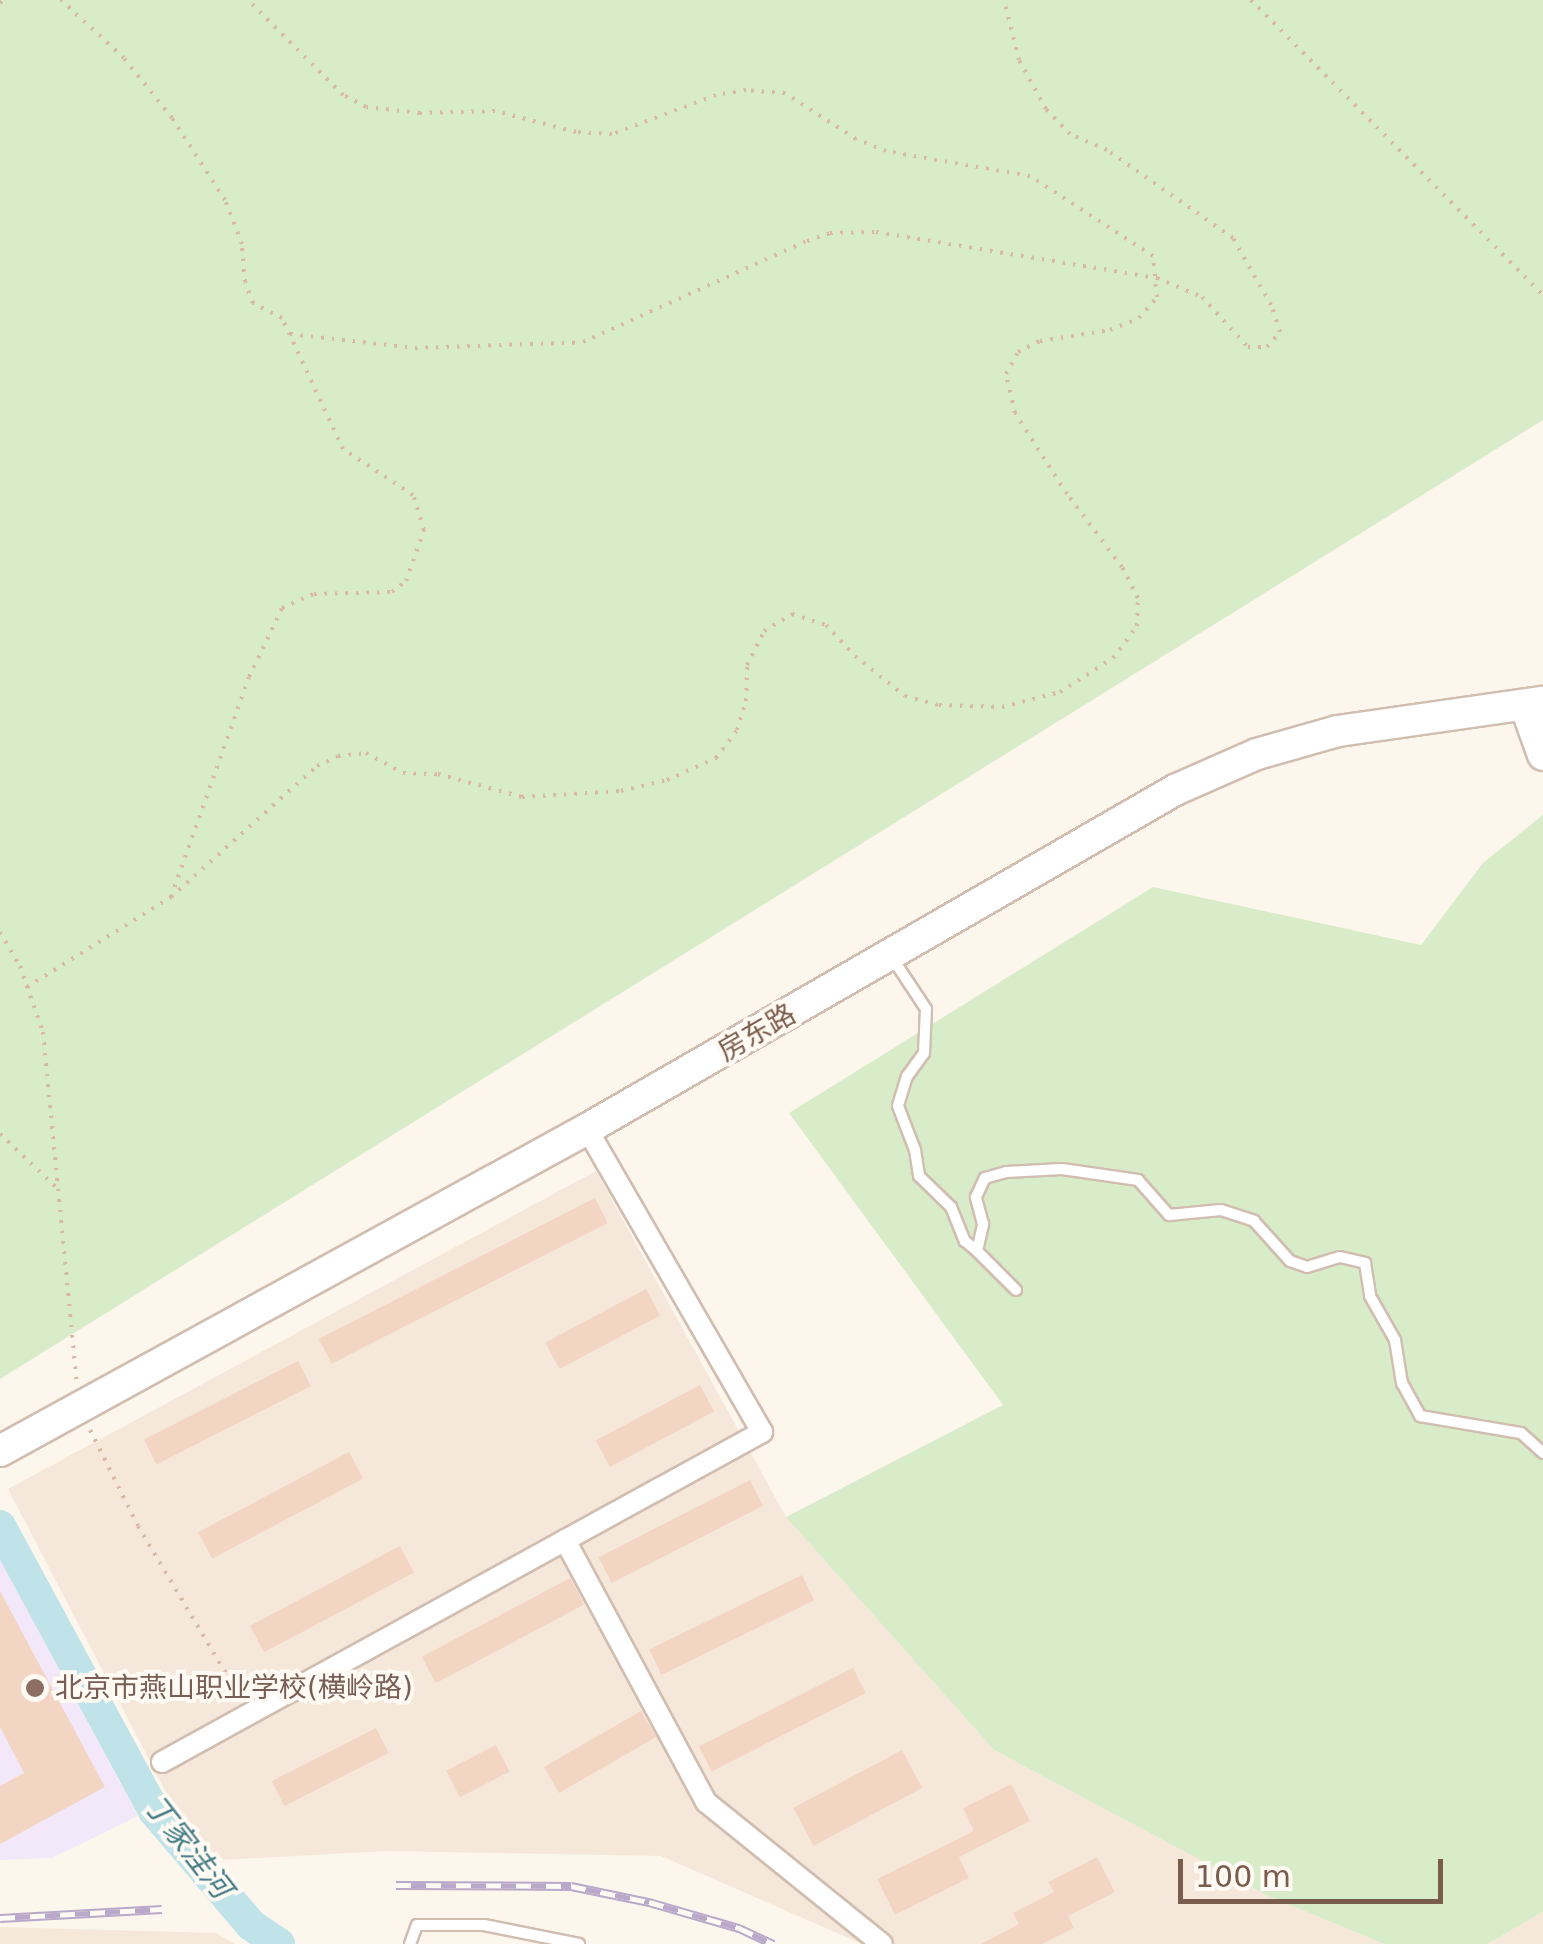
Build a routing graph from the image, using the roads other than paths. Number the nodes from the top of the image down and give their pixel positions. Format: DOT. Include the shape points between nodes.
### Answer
graph roads {
  1 [pos="1534,704"];
  2 [pos="1543,756"];
  3 [pos="891,956"];
  4 [pos="586,1129"];
  5 [pos="977,1251"];
  6 [pos="1016,1290"];
  7 [pos="2,1450"];
  8 [pos="1543,1452"];
  9 [pos="565,1540"];
  10 [pos="162,1762"];
  11 [pos="410,1944"];
  12 [pos="579,1944"];
  13 [pos="882,1944"];
  1 -- 2 [label="main road"];
  1 -- 3 [label="main road, 房东路" via="1338,732 1257,754 1175,790"];
  3 -- 4 [label="main road, 房东路"];
  3 -- 5 [label="lane" via="926,1010 924,1052 898,1106 919,1176 951,1206"];
  4 -- 7 [label="main road, 房东路"];
  4 -- 9 [label="street" via="762,1432"];
  5 -- 6 [label="lane"];
  5 -- 8 [label="lane" via="983,1224 976,1197 984,1178 1006,1172 1062,1169 1138,1180 1169,1216 1221,1210 1254,1221 1290,1261 1307,1267 1340,1257 1365,1263 1370,1296 1396,1340 1402,1383 1420,1416 1521,1433"];
  9 -- 10 [label="street"];
  9 -- 13 [label="street" via="706,1802"];
  11 -- 12 [label="lane" via="416,1925 484,1925"];
}
